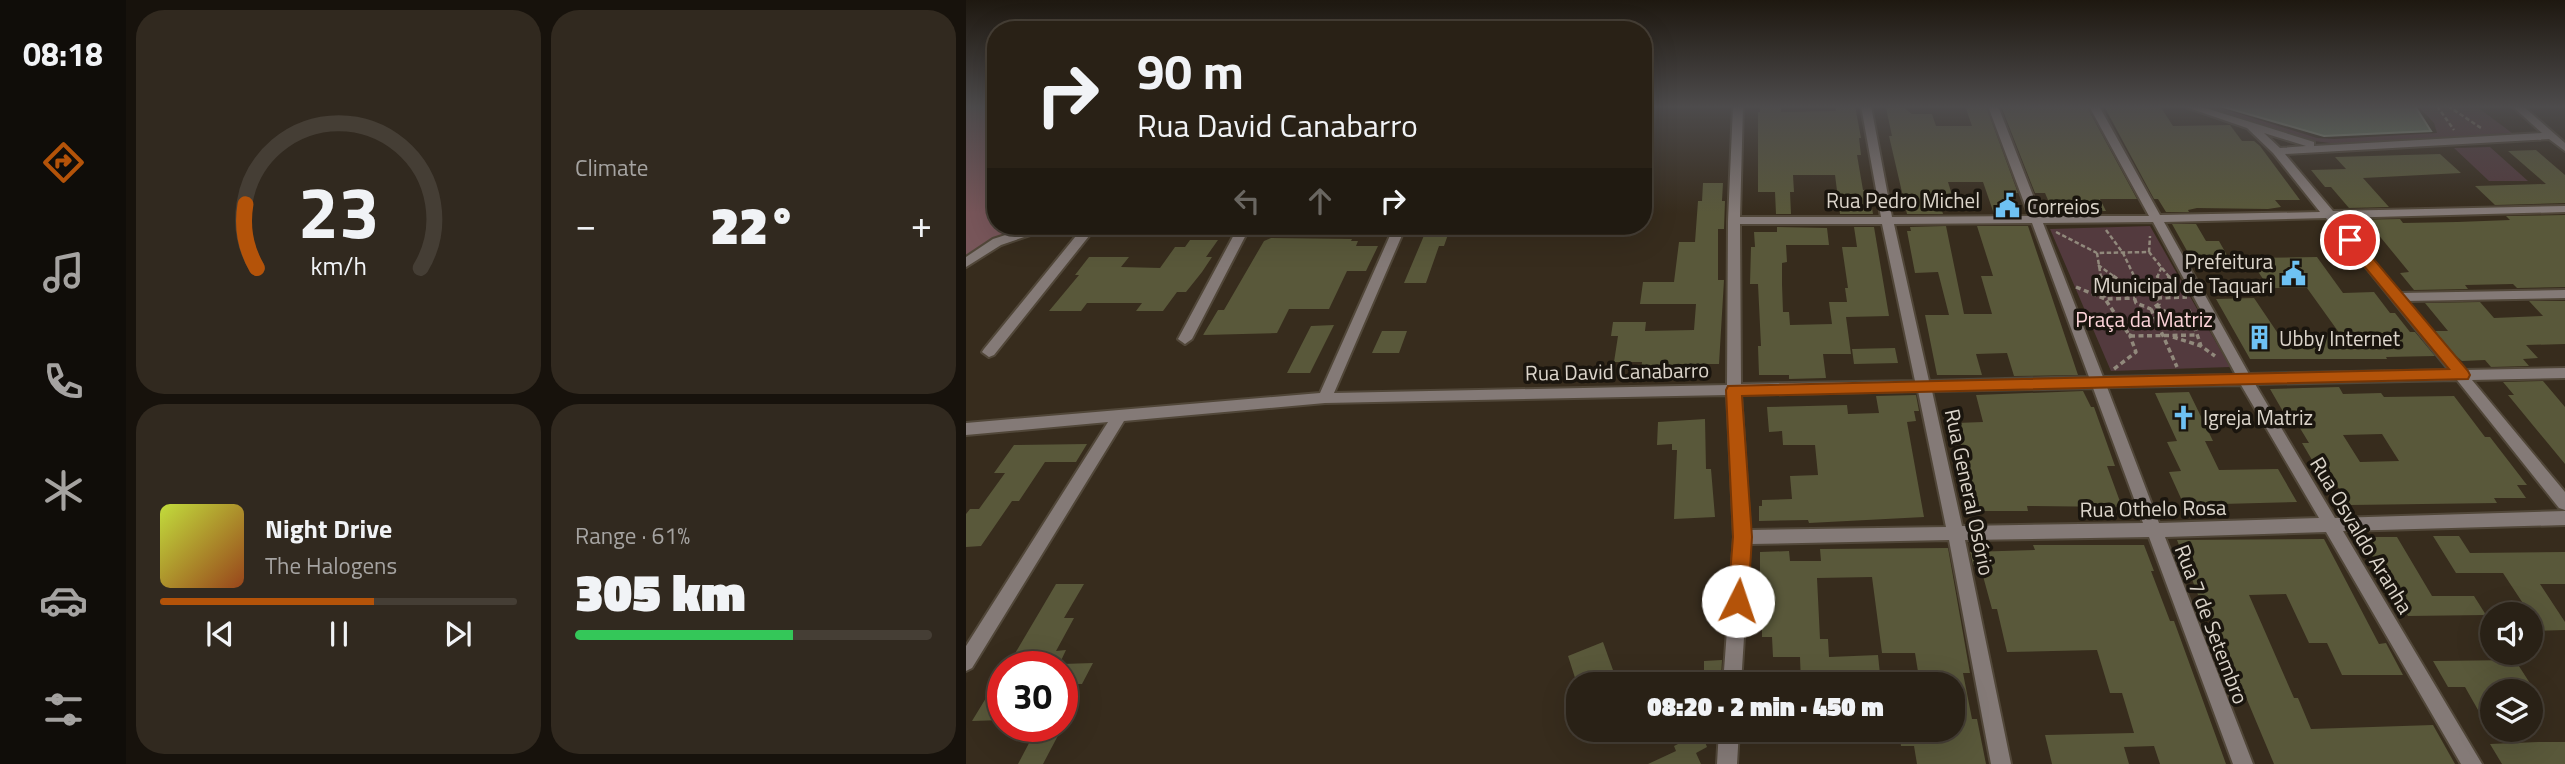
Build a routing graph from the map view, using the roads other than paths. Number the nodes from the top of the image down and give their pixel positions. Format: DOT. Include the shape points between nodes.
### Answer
graph roads {
  1 [pos="1737,142"];
  2 [pos="1873,142"];
  3 [pos="2006,142"];
  4 [pos="2112,142"];
  5 [pos="2267,142"];
  6 [pos="2304,142"];
  7 [pos="2445,142"];
  8 [pos="2325,148"];
  9 [pos="2277,151"];
  10 [pos="2565,208"];
  11 [pos="2329,214"];
  12 [pos="2035,219"];
  13 [pos="1734,220"];
  14 [pos="1887,220"];
  15 [pos="2153,222"];
  16 [pos="1012,235"];
  17 [pos="1084,235"];
  18 [pos="1240,235"];
  19 [pos="1396,235"];
  20 [pos="966,263"];
  21 [pos="2565,294"];
  22 [pos="2396,297"];
  23 [pos="1185,339"];
  24 [pos="989,352"];
  25 [pos="2565,373"];
  26 [pos="2462,375"];
  27 [pos="2245,379"];
  28 [pos="2099,382"];
  29 [pos="1924,386"];
  30 [pos="1734,390"];
  31 [pos="1325,398"];
  32 [pos="1121,414"];
  33 [pos="966,429"];
  34 [pos="2565,503"];
  35 [pos="2565,518"];
  36 [pos="2333,524"];
  37 [pos="2154,530"];
  38 [pos="1956,533"];
  39 [pos="1742,537"];
  40 [pos="966,662"];
  41 [pos="1733,672"];
  42 [pos="1728,742"];
  43 [pos="1727,764"];
  44 [pos="2001,764"];
  45 [pos="2243,764"];
  46 [pos="2472,764"];
  1 -- 13 [label="street"];
  2 -- 14 [label="street, Rua General Osório"];
  3 -- 12 [label="street, Rua 7 de Setembro"];
  4 -- 15 [label="street, Rua Osvaldo Aranha"];
  5 -- 9 [label="street"];
  6 -- 8 [label="street"];
  7 -- 8 [label="street"];
  8 -- 9 [label="street"];
  9 -- 11 [label="street"];
  10 -- 11 [label="street, Rua Pedro Michel"];
  11 -- 15 [label="street, Rua Pedro Michel"];
  11 -- 22 [label="street"];
  12 -- 14 [label="street, Rua Pedro Michel"];
  12 -- 15 [label="street, Rua Pedro Michel"];
  12 -- 28 [label="street, Rua 7 de Setembro"];
  13 -- 14 [label="street, Rua Pedro Michel"];
  13 -- 30 [label="street"];
  14 -- 29 [label="street, Rua General Osório"];
  15 -- 27 [label="street, Rua Osvaldo Aranha"];
  16 -- 20 [label="street"];
  17 -- 24 [label="street"];
  18 -- 23 [label="street"];
  19 -- 31 [label="street"];
  21 -- 22 [label="street"];
  22 -- 26 [label="street"];
  25 -- 26 [label="street, Rua David Canabarro"];
  26 -- 27 [label="street, Rua David Canabarro"];
  26 -- 34 [label="street"];
  27 -- 28 [label="street, Rua David Canabarro"];
  27 -- 36 [label="street, Rua Osvaldo Aranha"];
  28 -- 29 [label="street, Rua David Canabarro"];
  28 -- 37 [label="street, Rua 7 de Setembro"];
  29 -- 30 [label="street, Rua David Canabarro"];
  29 -- 38 [label="street, Rua General Osório"];
  30 -- 31 [label="street, Rua David Canabarro"];
  30 -- 39 [label="street"];
  31 -- 32 [label="street, Rua David Canabarro"];
  32 -- 33 [label="street, Rua David Canabarro"];
  32 -- 40 [label="street"];
  35 -- 36 [label="street, Rua Othelo Rosa"];
  36 -- 37 [label="street, Rua Othelo Rosa"];
  36 -- 46 [label="street, Rua Osvaldo Aranha"];
  37 -- 38 [label="street, Rua Othelo Rosa"];
  37 -- 45 [label="street, Rua 7 de Setembro"];
  38 -- 39 [label="street, Rua Othelo Rosa"];
  38 -- 44 [label="street, Rua General Osório"];
  39 -- 41 [label="street"];
  42 -- 43 [label="street"];
}
